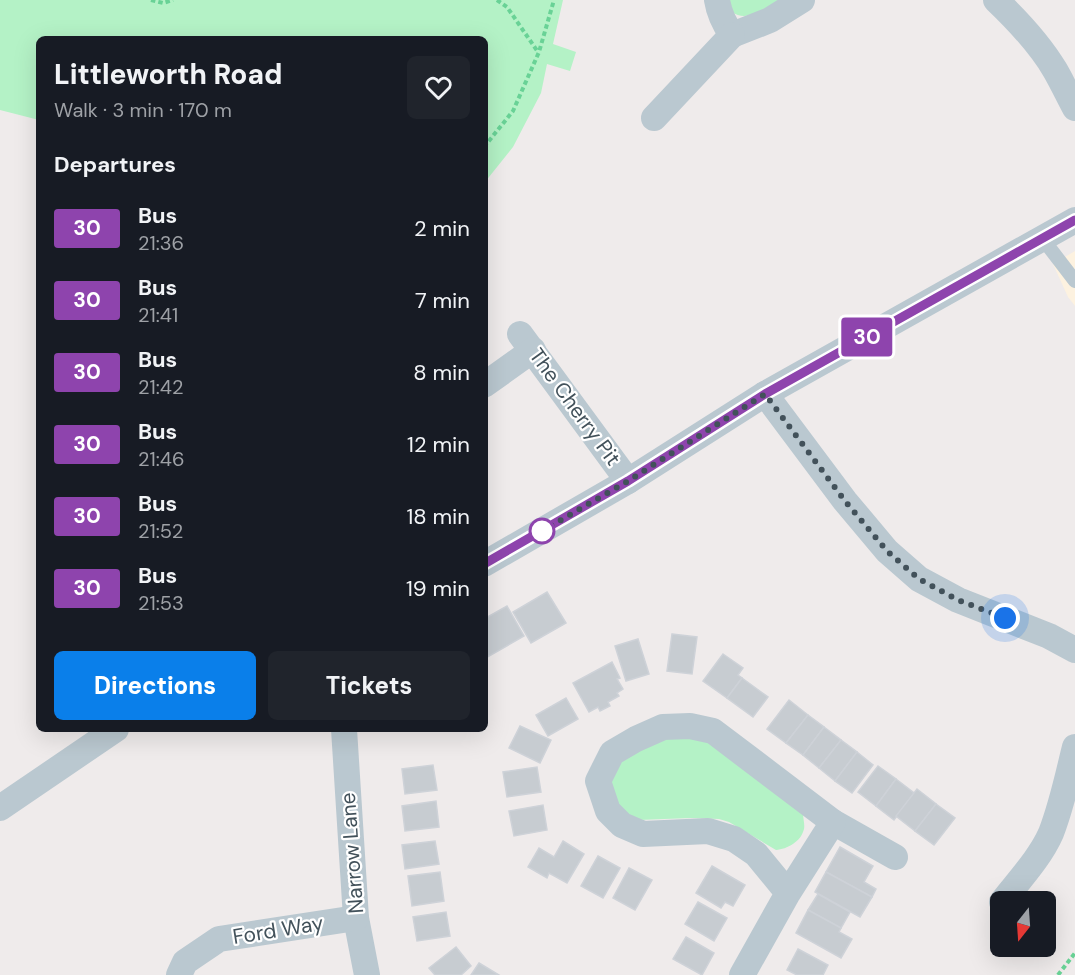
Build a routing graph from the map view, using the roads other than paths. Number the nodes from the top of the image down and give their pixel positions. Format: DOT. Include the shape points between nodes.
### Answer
graph roads {
  1 [pos="717,0"];
  2 [pos="802,0"];
  3 [pos="996,0"];
  4 [pos="732,35"];
  5 [pos="1075,108"];
  6 [pos="654,118"];
  7 [pos="1075,220"];
  8 [pos="1042,238"];
  9 [pos="1075,281"];
  10 [pos="488,381"];
  11 [pos="765,394"];
  12 [pos="628,481"];
  13 [pos="488,562"];
  14 [pos="1075,650"];
  15 [pos="112,732"];
  16 [pos="345,732"];
  17 [pos="1075,747"];
  18 [pos="0,808"];
  19 [pos="832,822"];
  20 [pos="896,857"];
  21 [pos="1010,891"];
  22 [pos="788,893"];
  23 [pos="356,918"];
  24 [pos="179,975"];
  25 [pos="367,975"];
  26 [pos="742,975"];
  1 -- 4 [label="street"];
  2 -- 4 [label="street" via="770,20"];
  3 -- 5 [label="street" via="1038,45"];
  4 -- 6 [label="street"];
  7 -- 8 [label="street"];
  8 -- 9 [label="lane"];
  8 -- 11 [label="street"];
  10 -- 12 [label="street, The Cherry Pit" via="527,342"];
  11 -- 12 [label="street"];
  11 -- 14 [label="street" via="845,501 887,551 919,579"];
  12 -- 13 [label="street"];
  15 -- 18 [label="street"];
  16 -- 23 [label="street, Narrow Lane"];
  17 -- 21 [label="street" via="1050,833 1038,856"];
  19 -- 20 [label="street"];
  19 -- 22 [label="street"];
  19 -- 22 [label="street" via="713,730 663,727 612,753 598,781 608,811 622,825 643,834 708,831 734,839 756,854"];
  22 -- 26 [label="street"];
  23 -- 24 [label="street, Ford Way" via="219,939 185,962"];
  23 -- 25 [label="street, Narrow Lane"];
}
